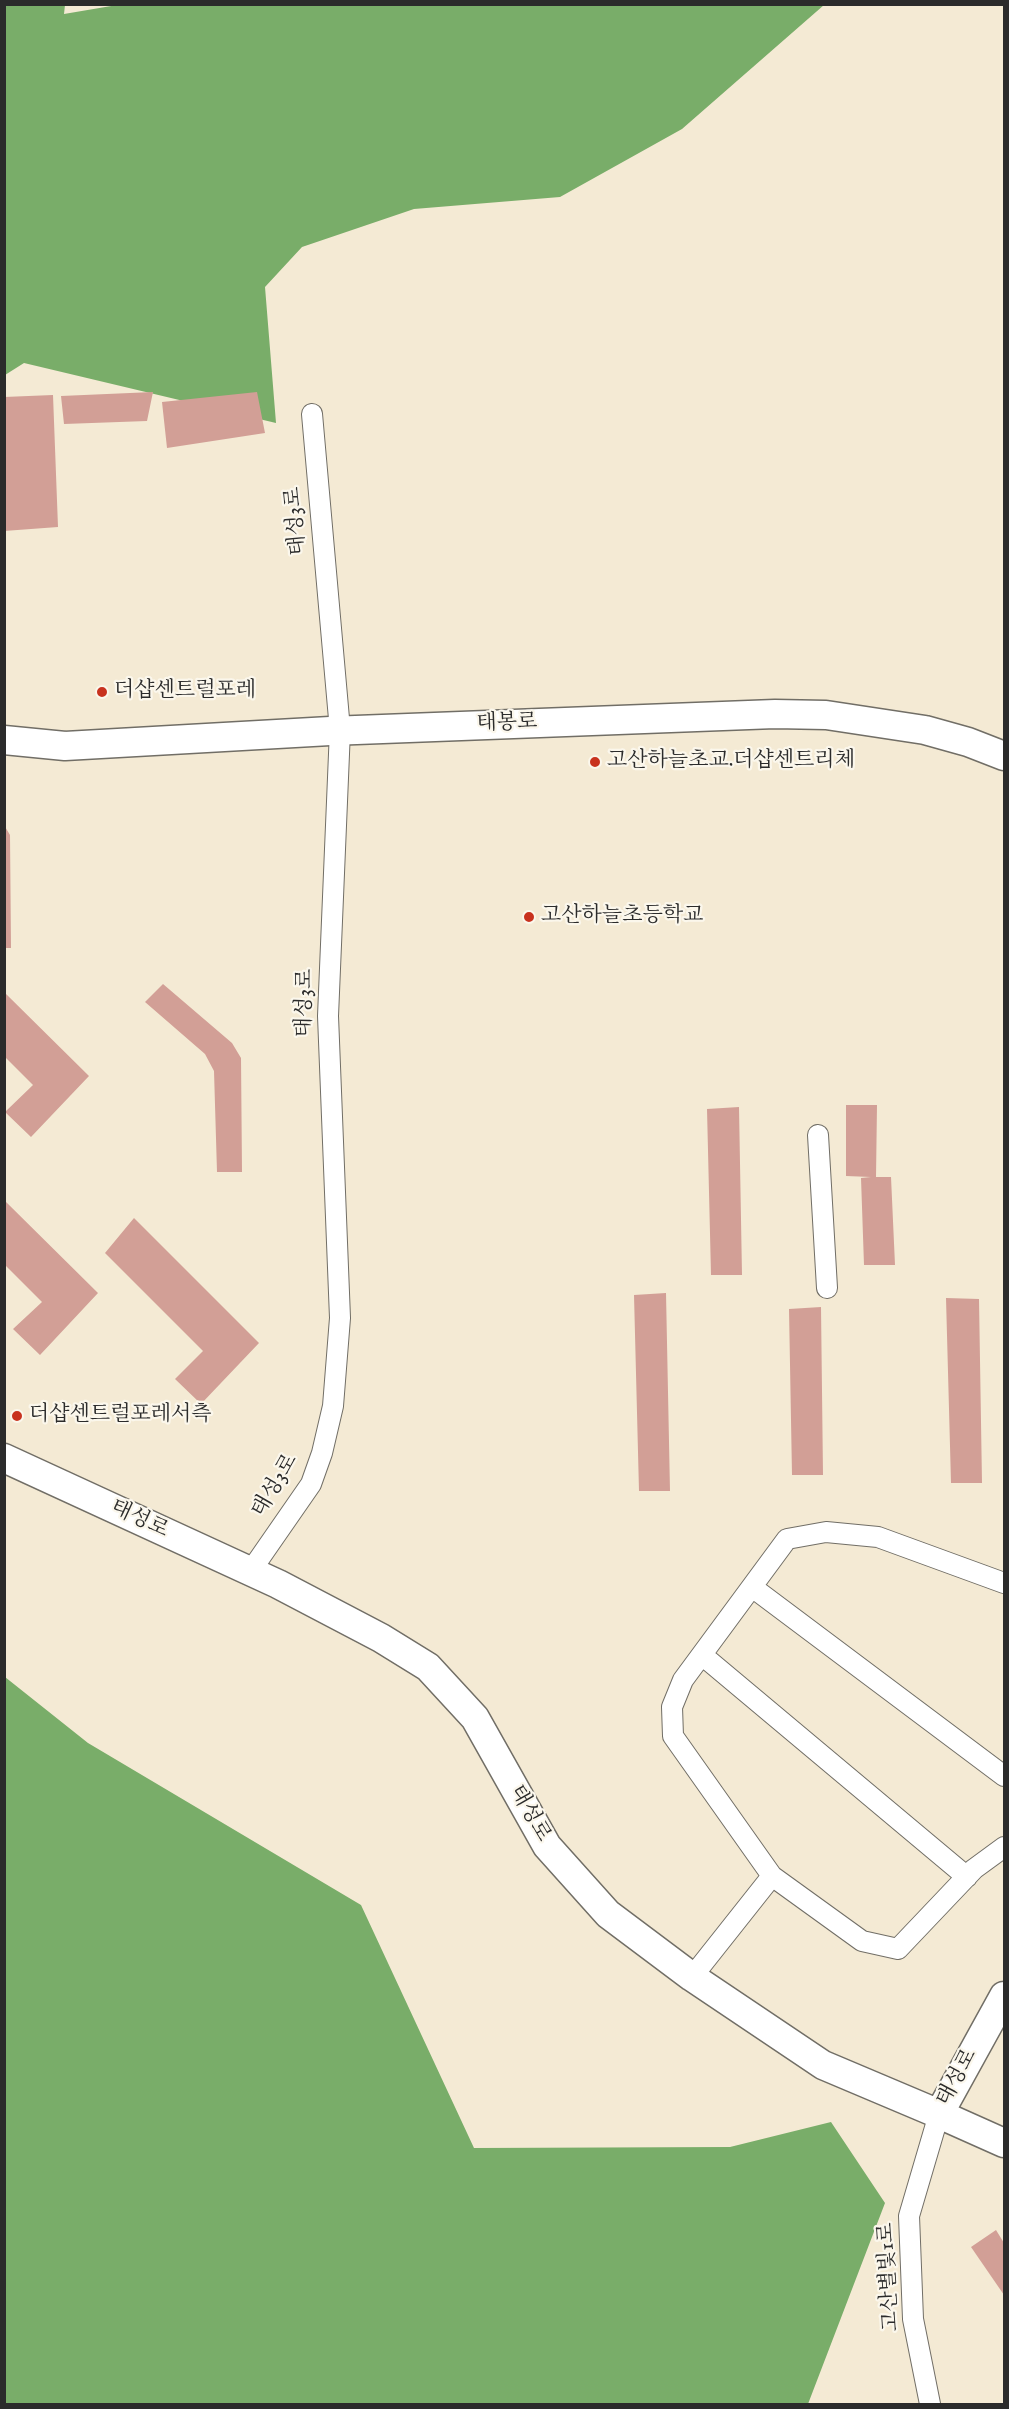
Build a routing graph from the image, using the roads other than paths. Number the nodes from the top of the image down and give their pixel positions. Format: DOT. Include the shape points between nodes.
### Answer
graph roads {
  1 [pos="312,414"];
  2 [pos="340,730"];
  3 [pos="4,740"];
  4 [pos="1005,756"];
  5 [pos="818,1135"];
  6 [pos="827,1288"];
  7 [pos="4,1458"];
  8 [pos="250,1572"];
  9 [pos="1005,1583"];
  10 [pos="752,1587"];
  11 [pos="702,1655"];
  12 [pos="1005,1776"];
  13 [pos="1005,1846"];
  14 [pos="772,1876"];
  15 [pos="967,1876"];
  16 [pos="692,1977"];
  17 [pos="1005,1996"];
  18 [pos="939,2114"];
  19 [pos="1005,2143"];
  20 [pos="930,2404"];
  1 -- 2 [label="street, 태성3로"];
  2 -- 3 [label="street, 태봉로" via="64,746"];
  2 -- 4 [label="street, 태봉로" via="826,715 925,730"];
  2 -- 8 [label="street, 태성3로" via="328,1016 340,1318 333,1406 311,1484"];
  5 -- 6 [label="street"];
  7 -- 8 [label="street, 태성로"];
  8 -- 16 [label="street, 태성로" via="333,1612 428,1667 475,1718 547,1846 608,1914"];
  9 -- 10 [label="street" via="878,1537 826,1532 787,1539"];
  10 -- 11 [label="street"];
  10 -- 12 [label="street"];
  11 -- 14 [label="street" via="683,1680 672,1707 673,1736"];
  11 -- 15 [label="street"];
  13 -- 15 [label="street"];
  14 -- 15 [label="street" via="862,1941 898,1950"];
  14 -- 16 [label="street"];
  16 -- 18 [label="street, 태성로" via="824,2065"];
  17 -- 18 [label="street, 태성로"];
  18 -- 19 [label="street"];
  18 -- 20 [label="street, 고산별빛1로" via="909,2216 914,2319"];
}
